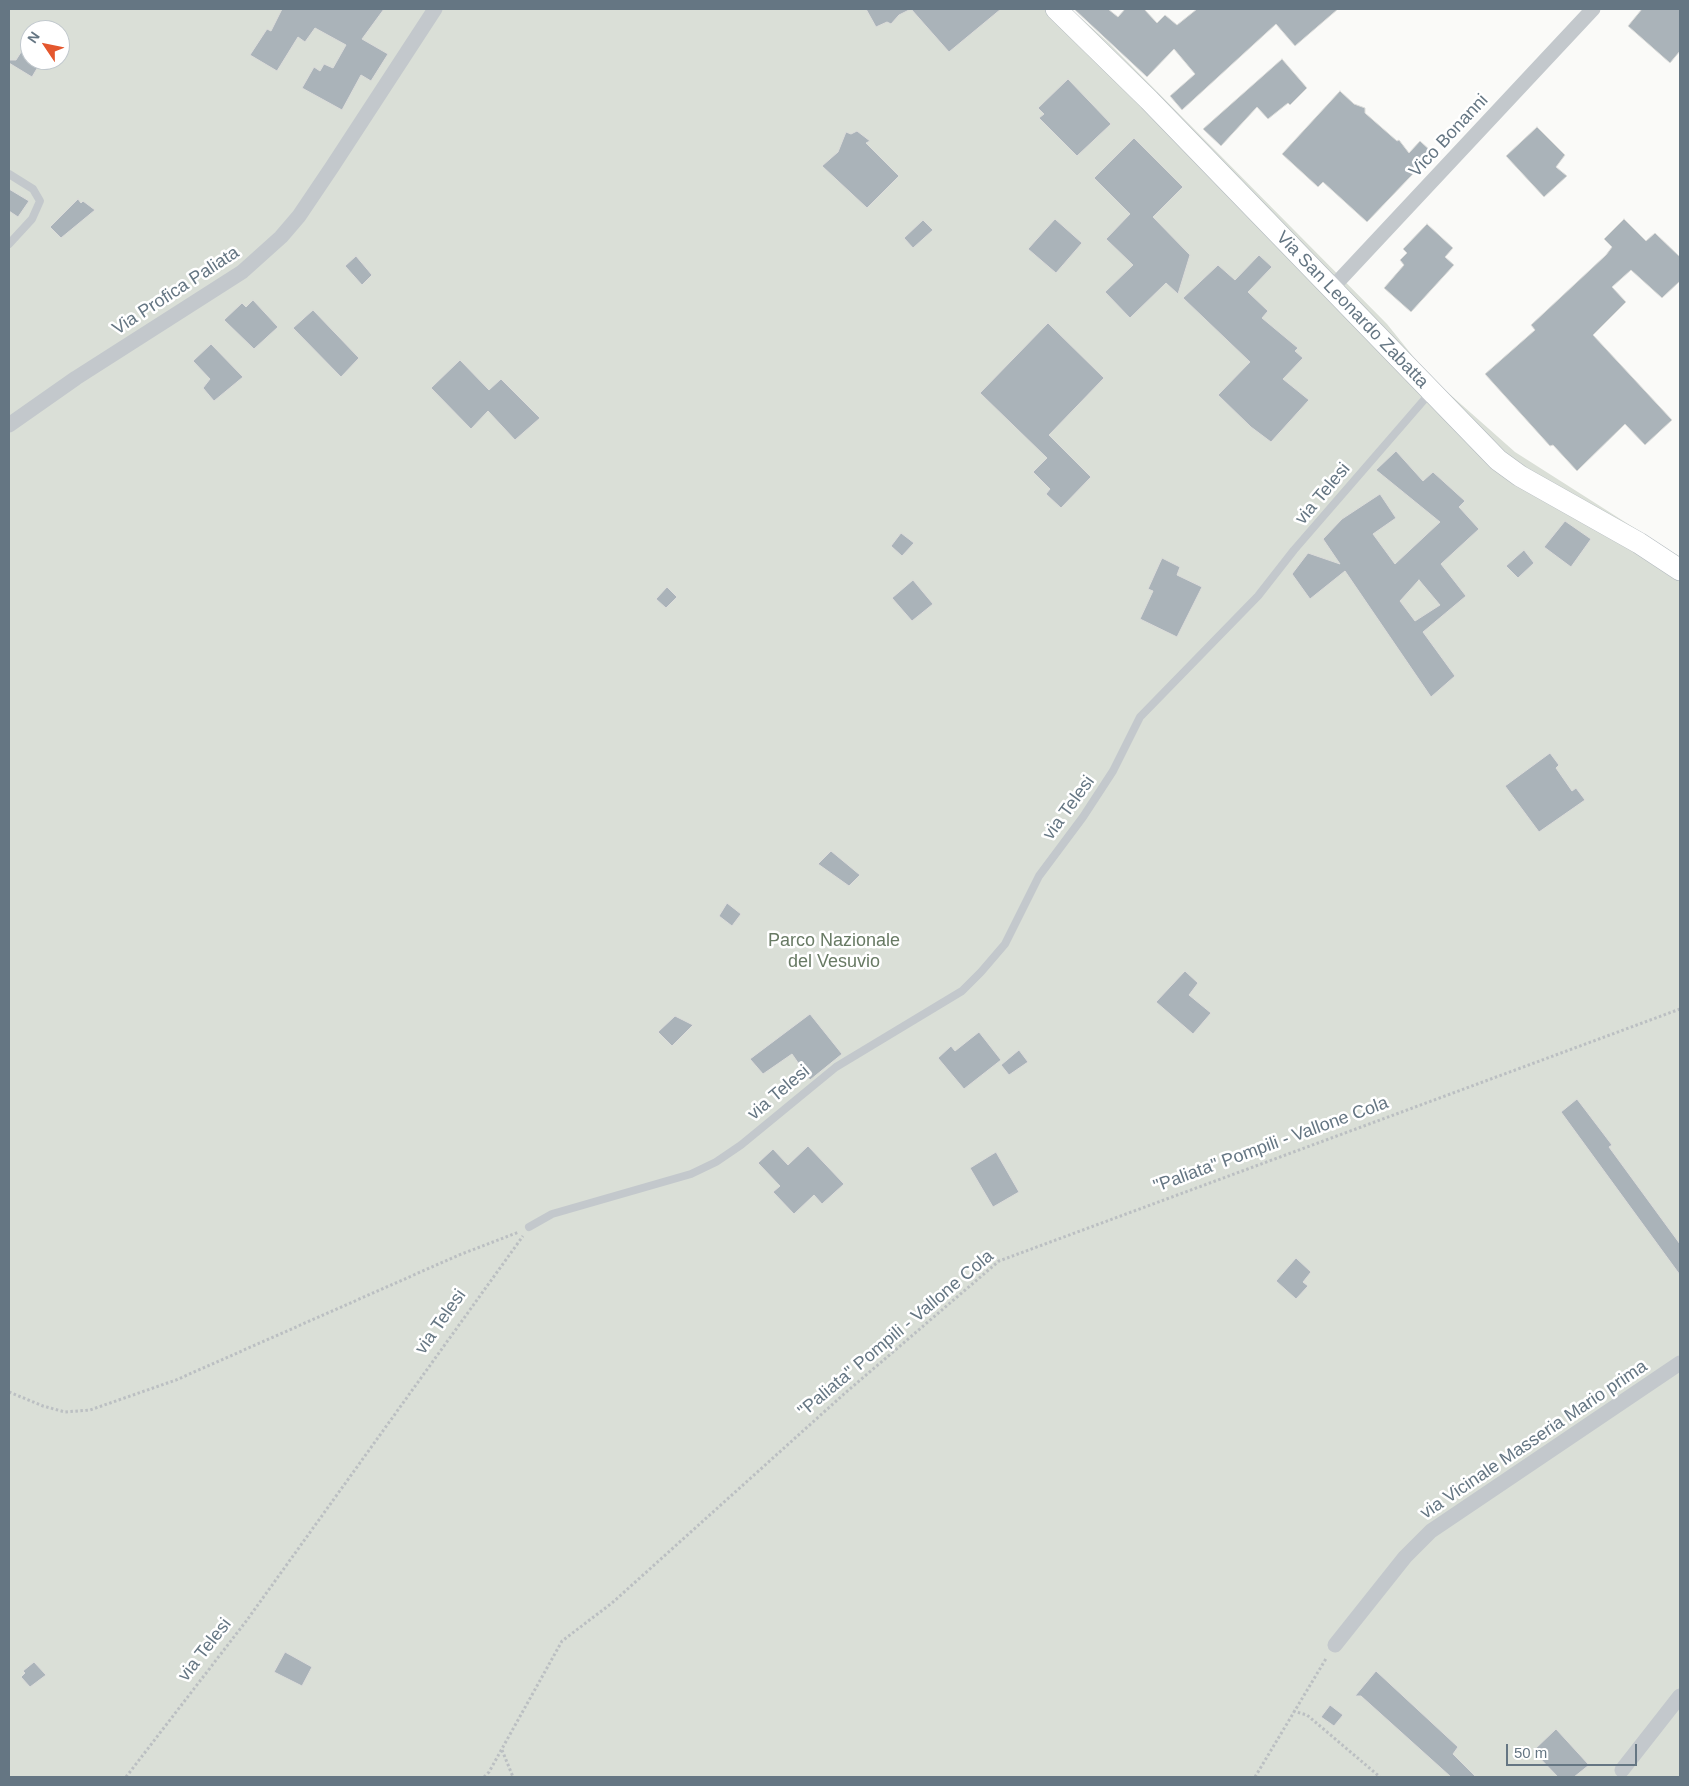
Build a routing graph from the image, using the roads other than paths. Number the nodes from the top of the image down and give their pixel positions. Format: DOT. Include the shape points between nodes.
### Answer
graph roads {
  1 [pos="435,9"];
  2 [pos="1056,9"];
  3 [pos="1593,9"];
  4 [pos="9,174"];
  5 [pos="9,244"];
  6 [pos="1332,288"];
  7 [pos="1432,392"];
  8 [pos="9,425"];
  9 [pos="1680,570"];
  10 [pos="529,1228"];
  11 [pos="1680,1363"];
  12 [pos="1335,1644"];
  13 [pos="1680,1696"];
  14 [pos="1622,1770"];
  1 -- 8 [label="street, Via Profica Paliata" via="304,208 281,237 242,272 76,378"];
  2 -- 6 [label="street, Via San Leonardo Zabatta"];
  3 -- 6 [label="street, Vico Bonanni"];
  4 -- 5 [label="lane" via="33,189 40,201 32,219"];
  6 -- 7 [label="street, Via San Leonardo Zabatta"];
  7 -- 9 [label="street, Via San Leonardo Zabatta" via="1498,460 1520,476 1639,543"];
  7 -- 10 [label="lane, via Telesi" via="1258,596 1140,717 1104,785 1039,876 1004,944 962,991 836,1067 716,1162 691,1174 552,1214"];
  11 -- 12 [label="street, via Vicinale Masseria Mario prima" via="1431,1531 1405,1557"];
  13 -- 14 [label="street"];
}
